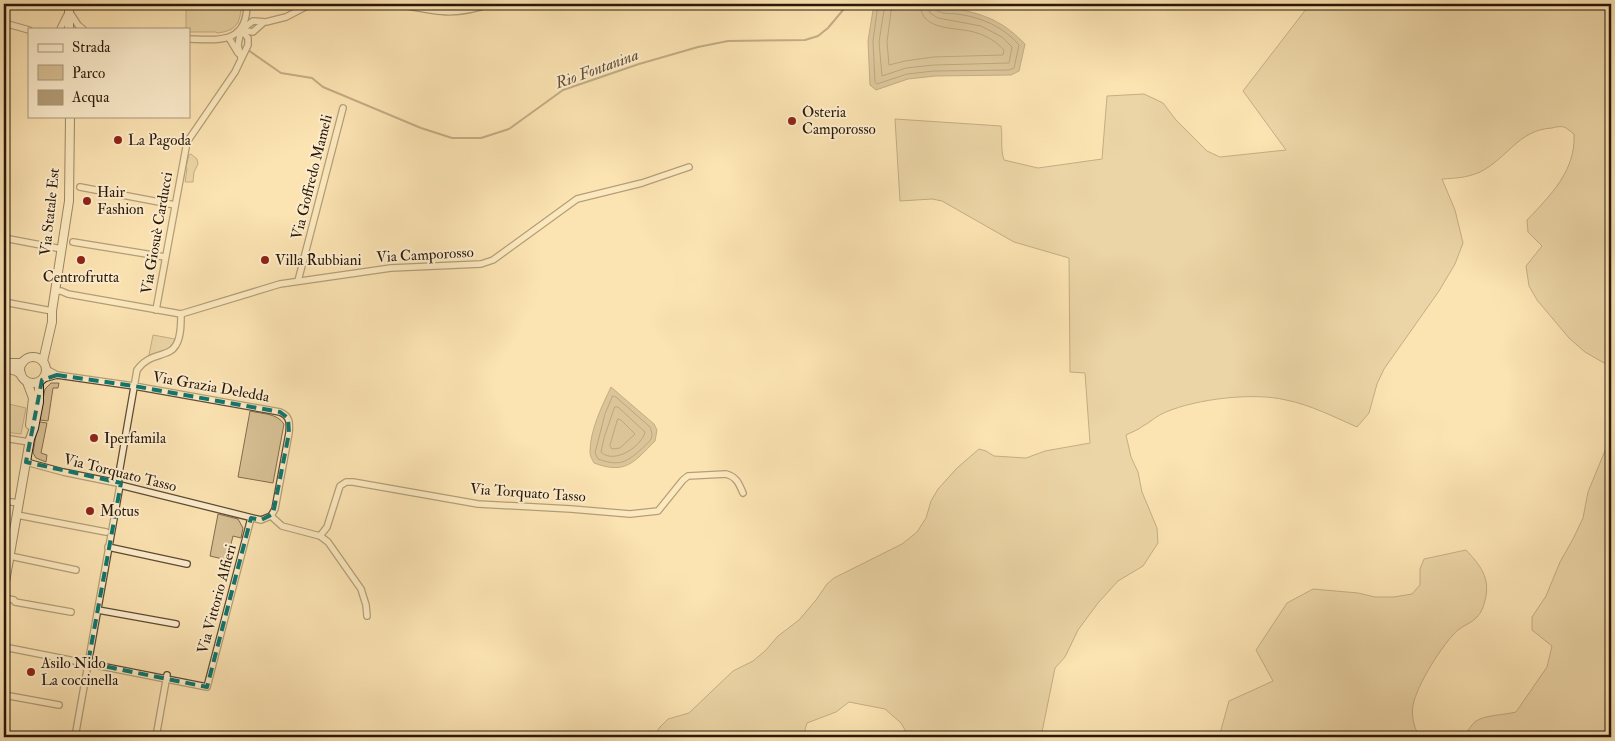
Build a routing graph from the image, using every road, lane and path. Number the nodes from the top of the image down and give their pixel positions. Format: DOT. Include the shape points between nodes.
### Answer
graph roads {
  1 [pos="247,4"];
  2 [pos="310,4"];
  3 [pos="398,4"];
  4 [pos="490,4"];
  5 [pos="69,7"];
  6 [pos="4,23"];
  7 [pos="60,28"];
  8 [pos="69,28"];
  9 [pos="82,28"];
  10 [pos="28,30"];
  11 [pos="241,30"];
  12 [pos="229,38"];
  13 [pos="190,39"];
  14 [pos="241,58"];
  15 [pos="343,108"];
  16 [pos="70,118"];
  17 [pos="689,167"];
  18 [pos="80,187"];
  19 [pos="175,205"];
  20 [pos="4,238"];
  21 [pos="73,242"];
  22 [pos="62,248"];
  23 [pos="165,257"];
  24 [pos="298,281"];
  25 [pos="55,291"];
  26 [pos="4,302"];
  27 [pos="156,310"];
  28 [pos="52,311"];
  29 [pos="181,314"];
  30 [pos="27,360"];
  31 [pos="42,361"];
  32 [pos="4,363"];
  33 [pos="4,368"];
  34 [pos="46,369"];
  35 [pos="21,374"];
  36 [pos="58,376"];
  37 [pos="41,380"];
  38 [pos="27,382"];
  39 [pos="134,386"];
  40 [pos="4,438"];
  41 [pos="30,441"];
  42 [pos="26,462"];
  43 [pos="120,485"];
  44 [pos="743,494"];
  45 [pos="4,501"];
  46 [pos="19,504"];
  47 [pos="17,515"];
  48 [pos="271,516"];
  49 [pos="251,518"];
  50 [pos="106,532"];
  51 [pos="320,536"];
  52 [pos="108,547"];
  53 [pos="10,556"];
  54 [pos="187,564"];
  55 [pos="6,565"];
  56 [pos="76,570"];
  57 [pos="4,588"];
  58 [pos="4,598"];
  59 [pos="98,610"];
  60 [pos="71,612"];
  61 [pos="367,616"];
  62 [pos="176,624"];
  63 [pos="4,647"];
  64 [pos="88,663"];
  65 [pos="167,677"];
  66 [pos="4,695"];
  67 [pos="59,705"];
  68 [pos="76,737"];
  69 [pos="156,737"];
  1 -- 11 [label="street"];
  2 -- 11 [label="street" via="286,17 263,23 253,21"];
  3 -- 4 [label="street" via="451,13"];
  5 -- 7 [label="street"];
  5 -- 8 [label="street"];
  5 -- 9 [label="street"];
  6 -- 10 [label="street"];
  11 -- 12 [label="street"];
  11 -- 14 [label="street, Via Giosuè Carducci" via="238,45"];
  11 -- 14 [label="street, Via Giosuè Carducci" via="245,49"];
  12 -- 13 [label="street"];
  12 -- 14 [label="street"];
  14 -- 19 [label="street, Via Giosuè Carducci" via="235,72 187,142"];
  15 -- 24 [label="street, Via Goffredo Mameli"];
  16 -- 22 [label="street, Via Statale Est" via="69,201"];
  17 -- 24 [label="street, Via Camporosso" via="577,199 488,262 391,268"];
  18 -- 19 [label="street"];
  19 -- 23 [label="street, Via Giosuè Carducci"];
  20 -- 22 [label="street"];
  21 -- 23 [label="street"];
  22 -- 25 [label="street, Via Statale Est"];
  23 -- 27 [label="street, Via Giosuè Carducci"];
  24 -- 29 [label="street, Via Camporosso"];
  25 -- 27 [label="street, Via Camporosso"];
  25 -- 28 [label="street, Via Statale Est"];
  26 -- 28 [label="street"];
  27 -- 29 [label="street, Via Camporosso"];
  28 -- 30 [label="street, Via Statale Est" via="42,342"];
  28 -- 31 [label="street, Via Statale Est"];
  29 -- 39 [label="street" via="176,346 141,364"];
  30 -- 31 [label="street" via="37,358"];
  30 -- 32 [label="street"];
  30 -- 35 [label="street, Via Statale Est" via="20,368"];
  31 -- 34 [label="street"];
  33 -- 35 [label="street"];
  34 -- 36 [label="street, Via Grazia Deledda"];
  34 -- 37 [label="street"];
  35 -- 38 [label="street"];
  36 -- 37 [label="street, Via Grazia Deledda"];
  36 -- 39 [label="street, Via Grazia Deledda"];
  37 -- 38 [label="street"];
  37 -- 41 [label="street"];
  38 -- 41 [label="street" via="33,398"];
  39 -- 43 [label="street" via="118,479"];
  39 -- 48 [label="street, Via Grazia Deledda" via="285,414 289,433"];
  40 -- 41 [label="street"];
  41 -- 42 [label="street"];
  42 -- 43 [label="street, Via Torquato Tasso"];
  42 -- 46 [label="street"];
  43 -- 49 [label="street, Via Torquato Tasso"];
  43 -- 52 [label="street"];
  44 -- 51 [label="street, Via Torquato Tasso" via="732,475 688,476 658,511 630,514 478,504 346,482 340,486 327,527"];
  45 -- 46 [label="street"];
  46 -- 47 [label="street"];
  47 -- 50 [label="street"];
  47 -- 53 [label="street"];
  48 -- 49 [label="street, Via Torquato Tasso" via="261,520"];
  48 -- 51 [label="street" via="282,526"];
  49 -- 65 [label="street, Via Vittorio Alfieri" via="207,687"];
  51 -- 61 [label="street" via="334,549 358,585"];
  52 -- 54 [label="street"];
  52 -- 59 [label="street"];
  53 -- 55 [label="street"];
  53 -- 56 [label="street"];
  55 -- 57 [label="street"];
  58 -- 60 [label="street"];
  59 -- 62 [label="street"];
  59 -- 64 [label="street"];
  63 -- 64 [label="street"];
  64 -- 65 [label="street"];
  64 -- 68 [label="street"];
  65 -- 69 [label="street"];
  66 -- 67 [label="street"];
}
